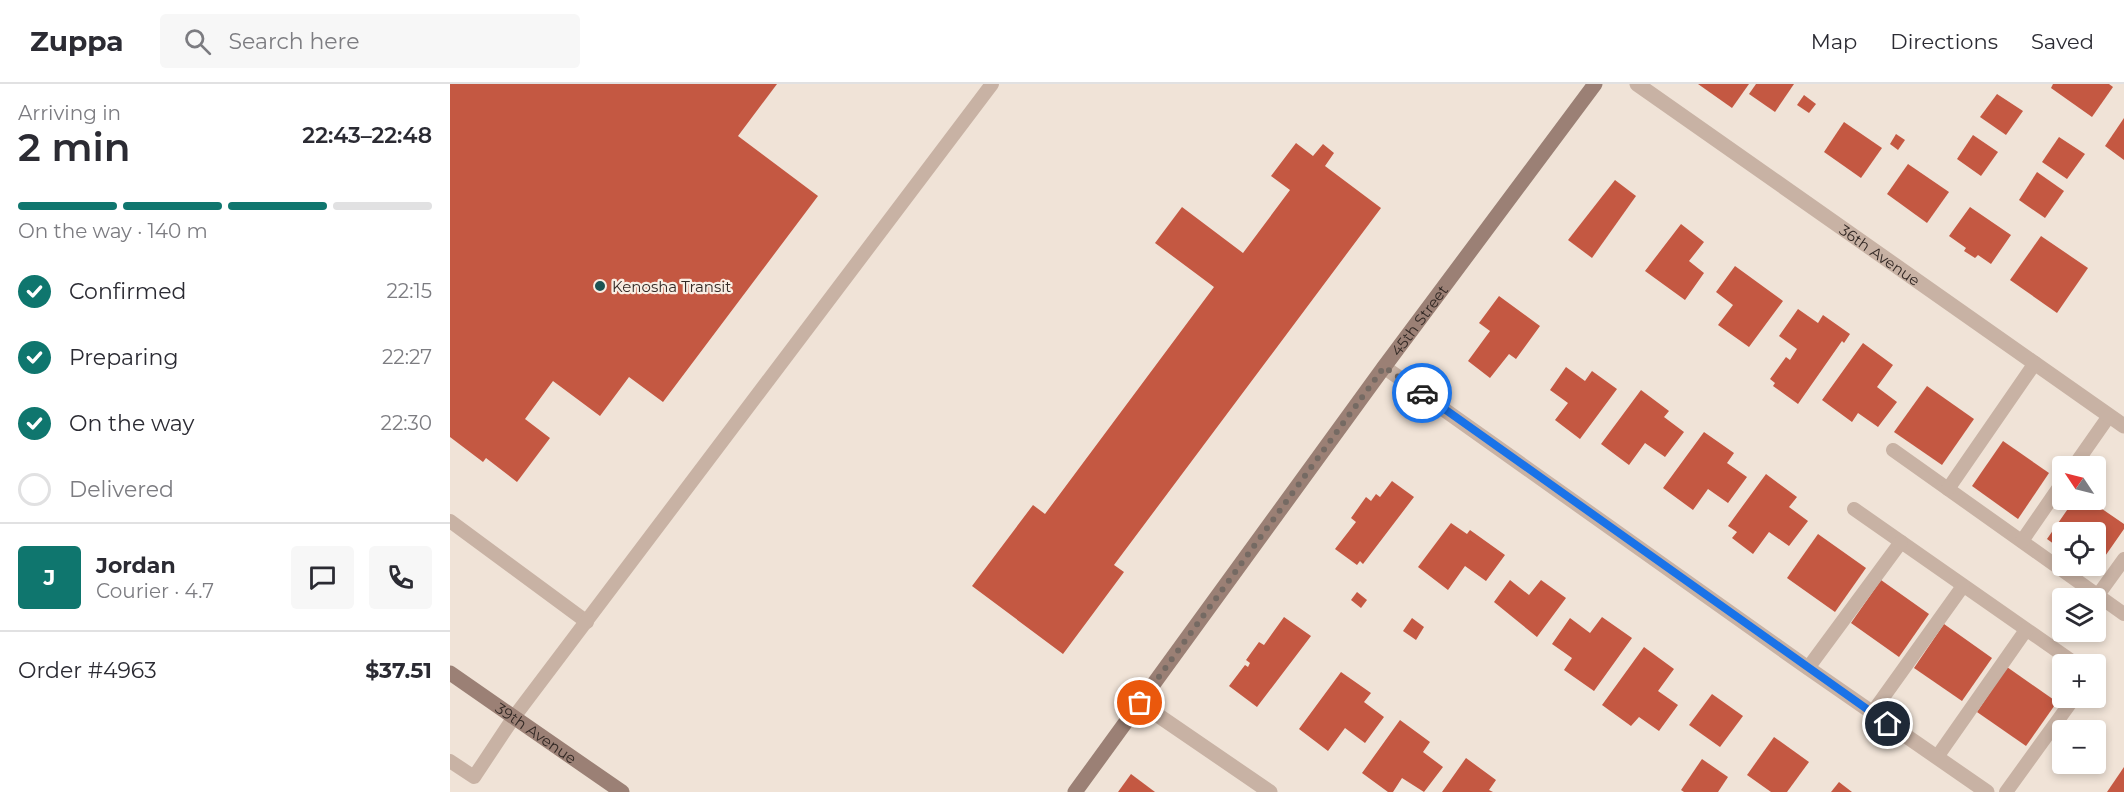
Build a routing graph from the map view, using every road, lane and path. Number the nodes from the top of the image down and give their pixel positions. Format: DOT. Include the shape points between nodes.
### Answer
graph roads {
  1 [pos="992,84"];
  2 [pos="1595,84"];
  3 [pos="1637,84"];
  4 [pos="2035,363"];
  5 [pos="1384,367"];
  6 [pos="2109,416"];
  7 [pos="2124,426"];
  8 [pos="1893,450"];
  9 [pos="2081,456"];
  10 [pos="1948,489"];
  11 [pos="2052,498"];
  12 [pos="1854,509"];
  13 [pos="450,521"];
  14 [pos="2022,541"];
  15 [pos="1901,542"];
  16 [pos="2124,559"];
  17 [pos="1963,586"];
  18 [pos="2087,588"];
  19 [pos="2104,588"];
  20 [pos="2106,602"];
  21 [pos="2124,614"];
  22 [pos="586,622"];
  23 [pos="2026,630"];
  24 [pos="2061,654"];
  25 [pos="1808,668"];
  26 [pos="450,673"];
  27 [pos="1140,703"];
  28 [pos="2067,708"];
  29 [pos="1872,713"];
  30 [pos="514,717"];
  31 [pos="1937,757"];
  32 [pos="450,761"];
  33 [pos="474,777"];
  34 [pos="474,792"];
  35 [pos="622,792"];
  36 [pos="1075,792"];
  37 [pos="1270,792"];
  38 [pos="1987,792"];
  39 [pos="2006,792"];
  1 -- 22 [label="lane"];
  2 -- 5 [label="street, 45th Street"];
  3 -- 4 [label="street, 36th Avenue"];
  4 -- 6 [label="street, 36th Avenue"];
  4 -- 10 [label="lane"];
  5 -- 25 [label="street"];
  5 -- 27 [label="street, 45th Street"];
  6 -- 7 [label="street, 36th Avenue"];
  6 -- 9 [label="lane"];
  8 -- 10 [label="lane"];
  10 -- 14 [label="lane"];
  11 -- 14 [label="lane"];
  12 -- 15 [label="lane"];
  13 -- 22 [label="lane"];
  14 -- 18 [label="lane"];
  15 -- 17 [label="lane"];
  15 -- 25 [label="lane"];
  16 -- 19 [label="lane"];
  17 -- 23 [label="lane"];
  17 -- 29 [label="lane"];
  20 -- 21 [label="lane"];
  22 -- 30 [label="lane"];
  23 -- 24 [label="lane"];
  23 -- 31 [label="lane"];
  25 -- 29 [label="street"];
  26 -- 30 [label="street, 39th Avenue"];
  27 -- 36 [label="street, 45th Street"];
  27 -- 37 [label="street"];
  28 -- 39 [label="lane"];
  29 -- 31 [label="street"];
  30 -- 33 [label="lane"];
  30 -- 35 [label="street, 39th Avenue"];
  31 -- 38 [label="street"];
  32 -- 33 [label="lane"];
  33 -- 34 [label="lane"];
}
